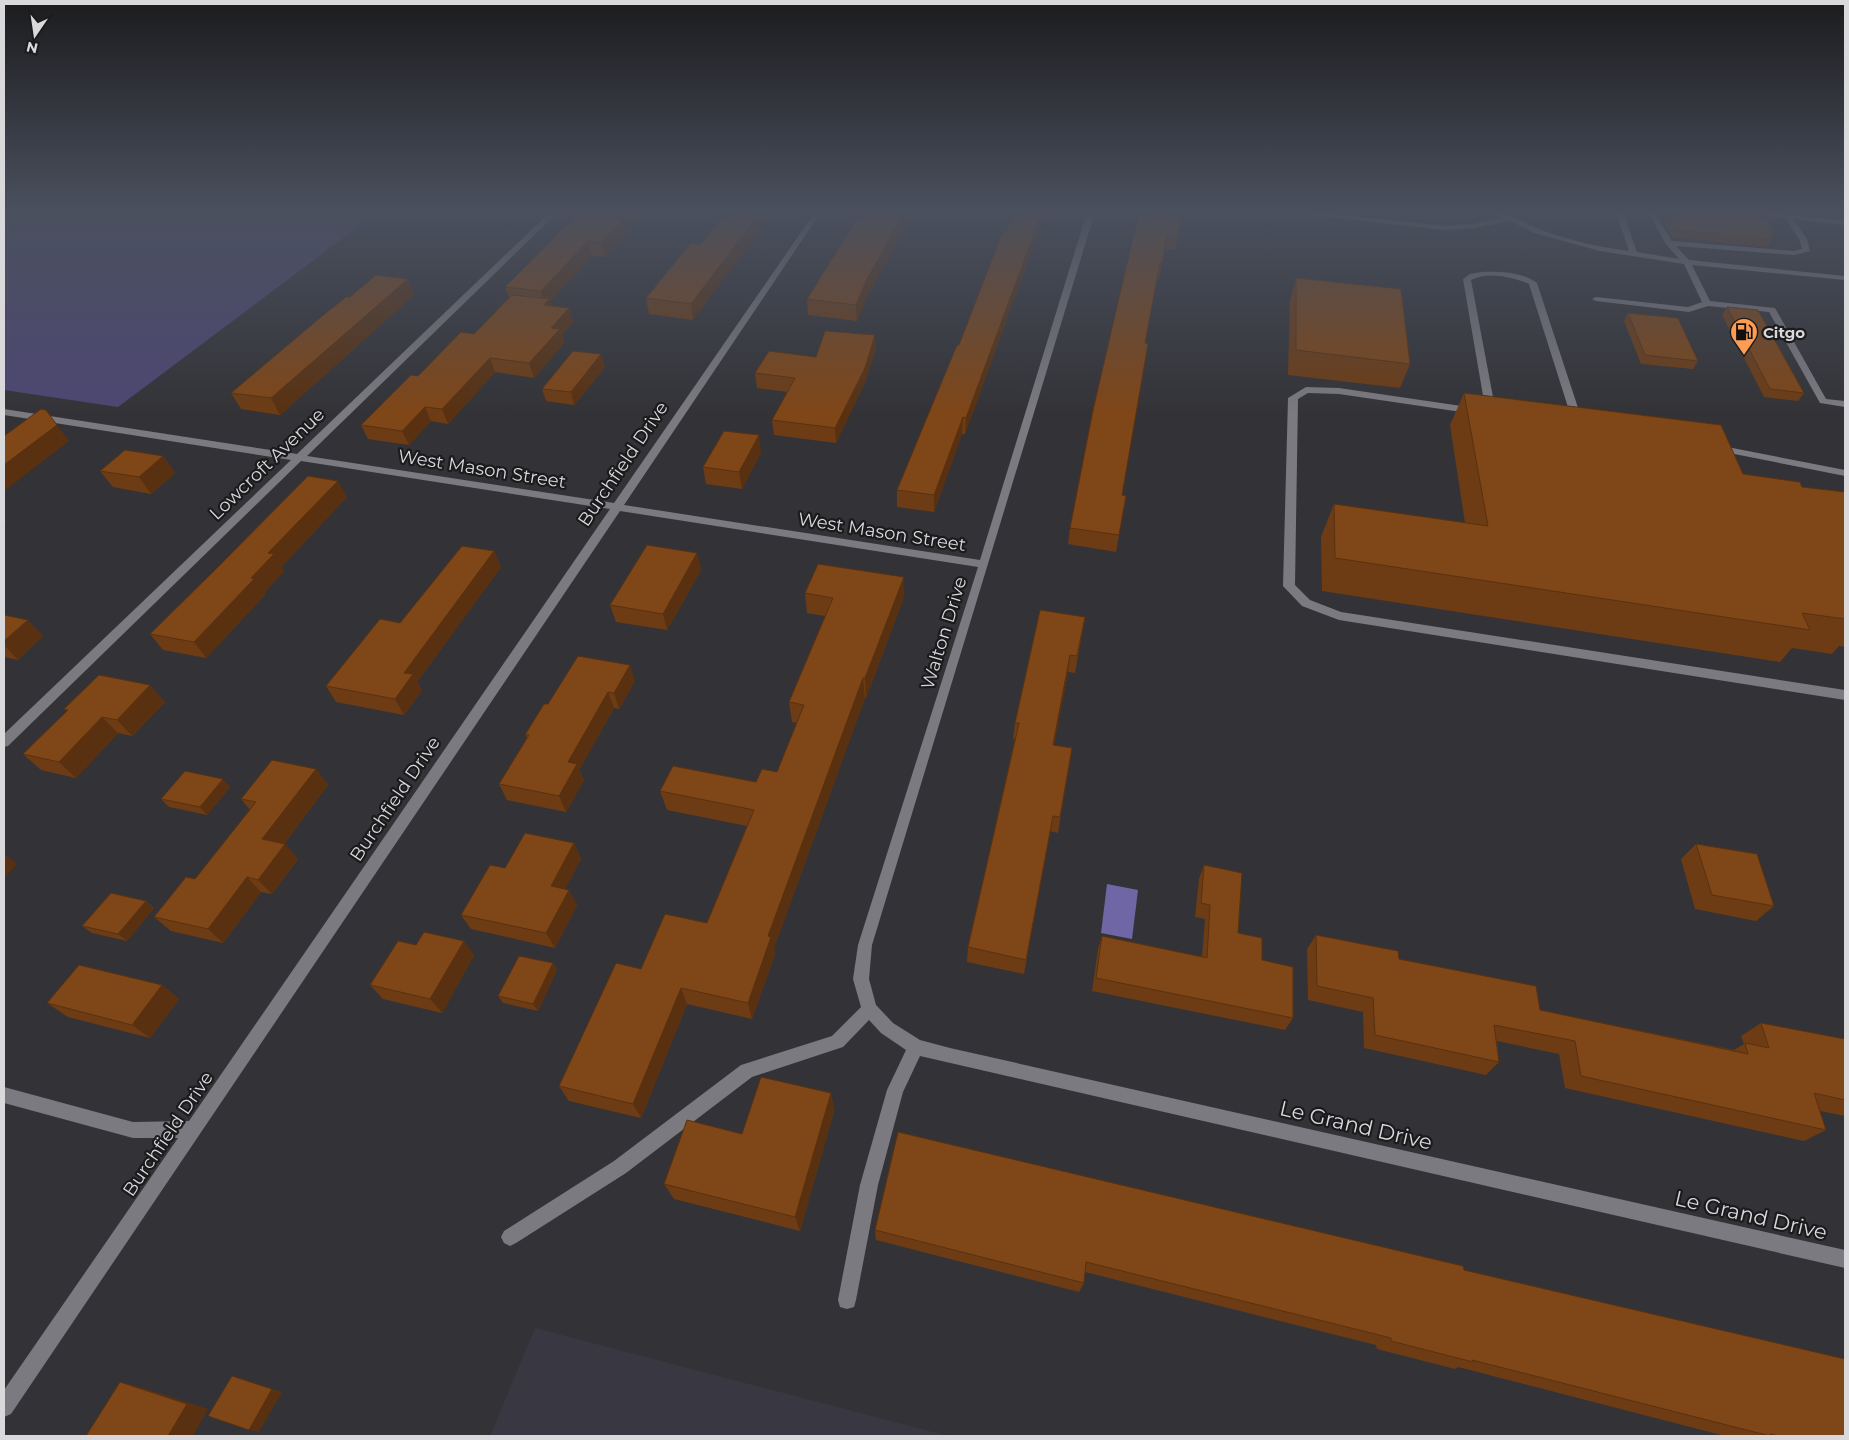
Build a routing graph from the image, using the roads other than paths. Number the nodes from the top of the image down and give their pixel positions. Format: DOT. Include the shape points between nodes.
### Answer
graph roads {
  1 [pos="484,279"];
  2 [pos="772,279"];
  3 [pos="1071,279"];
  4 [pos="1467,279"];
  5 [pos="1522,279"];
  6 [pos="1696,279"];
  7 [pos="1596,299"];
  8 [pos="1707,302"];
  9 [pos="1845,404"];
  10 [pos="4,412"];
  11 [pos="18,414"];
  12 [pos="4,422"];
  13 [pos="1579,426"];
  14 [pos="1705,446"];
  15 [pos="298,457"];
  16 [pos="1845,473"];
  17 [pos="616,507"];
  18 [pos="984,564"];
  19 [pos="1845,695"];
  20 [pos="4,742"];
  21 [pos="870,1009"];
  22 [pos="916,1047"];
  23 [pos="4,1095"];
  24 [pos="194,1129"];
  25 [pos="510,1237"];
  26 [pos="1845,1260"];
  27 [pos="847,1300"];
  28 [pos="4,1407"];
  1 -- 15 [label="street, Lowcroft Avenue"];
  2 -- 17 [label="street, Burchfield Drive"];
  3 -- 18 [label="street, Walton Drive"];
  4 -- 19 [label="street" via="1496,414 1339,391 1306,390 1293,398 1290,586 1306,603 1340,616"];
  5 -- 13 [label="street" via="1533,283"];
  6 -- 8 [label="street"];
  7 -- 8 [label="street" via="1689,310"];
  8 -- 9 [label="street" via="1772,310 1822,401"];
  10 -- 11 [label="street, West Mason Street"];
  11 -- 12 [label="street"];
  11 -- 15 [label="street, West Mason Street"];
  14 -- 16 [label="street"];
  15 -- 17 [label="street, West Mason Street"];
  15 -- 20 [label="street, Lowcroft Avenue"];
  17 -- 18 [label="street, West Mason Street"];
  17 -- 24 [label="street, Burchfield Drive"];
  18 -- 21 [label="street, Walton Drive" via="865,945 861,979"];
  21 -- 22 [label="street, Le Grand Drive" via="887,1028"];
  21 -- 25 [label="street" via="837,1042 747,1071 620,1167"];
  22 -- 26 [label="street, Le Grand Drive"];
  22 -- 27 [label="street" via="889,1109 869,1185"];
  23 -- 24 [label="street" via="133,1130"];
  24 -- 28 [label="street, Burchfield Drive"];
}
